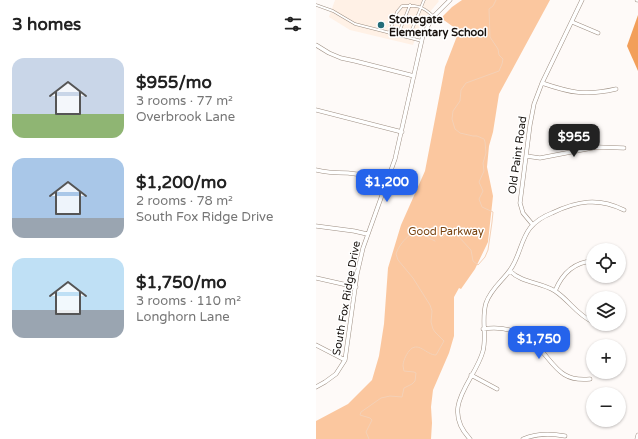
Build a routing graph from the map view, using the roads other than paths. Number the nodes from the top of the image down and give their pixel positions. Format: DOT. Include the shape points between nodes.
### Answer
graph roads {
  1 [pos="424,0"];
  2 [pos="582,0"];
  3 [pos="447,1"];
  4 [pos="316,5"];
  5 [pos="410,5"];
  6 [pos="422,7"];
  7 [pos="433,16"];
  8 [pos="572,22"];
  9 [pos="389,32"];
  10 [pos="598,34"];
  11 [pos="398,35"];
  12 [pos="409,38"];
  13 [pos="422,41"];
  14 [pos="316,45"];
  15 [pos="414,76"];
  16 [pos="542,83"];
  17 [pos="616,89"];
  18 [pos="316,110"];
  19 [pos="402,132"];
  20 [pos="624,148"];
  21 [pos="526,156"];
  22 [pos="316,170"];
  23 [pos="386,185"];
  24 [pos="624,210"];
  25 [pos="533,225"];
  26 [pos="316,226"];
  27 [pos="367,234"];
  28 [pos="586,262"];
  29 [pos="510,271"];
  30 [pos="316,278"];
  31 [pos="356,287"];
  32 [pos="555,291"];
  33 [pos="586,318"];
  34 [pos="484,329"];
  35 [pos="316,345"];
  36 [pos="345,360"];
  37 [pos="471,375"];
  38 [pos="586,379"];
  39 [pos="316,387"];
  40 [pos="497,389"];
  41 [pos="638,435"];
  42 [pos="565,436"];
  43 [pos="470,439"];
  44 [pos="523,439"];
  45 [pos="637,439"];
  1 -- 6 [label="lane"];
  2 -- 8 [label="street, Old Paint Road"];
  3 -- 7 [label="street, South Fox Ridge Drive"];
  4 -- 9 [label="lane" via="333,11 355,24"];
  5 -- 6 [label="lane"];
  5 -- 9 [label="lane" via="402,6 397,12"];
  5 -- 11 [label="lane"];
  6 -- 7 [label="lane"];
  6 -- 12 [label="lane"];
  7 -- 13 [label="street, South Fox Ridge Drive"];
  8 -- 10 [label="street"];
  8 -- 16 [label="street, Old Paint Road"];
  9 -- 11 [label="lane"];
  11 -- 12 [label="lane"];
  12 -- 13 [label="lane"];
  13 -- 15 [label="street, South Fox Ridge Drive"];
  14 -- 15 [label="street" via="341,58"];
  15 -- 19 [label="street, South Fox Ridge Drive"];
  16 -- 17 [label="street" via="564,91 584,94"];
  16 -- 21 [label="street, Old Paint Road" via="532,114"];
  18 -- 19 [label="street"];
  19 -- 23 [label="street, South Fox Ridge Drive"];
  20 -- 21 [label="street" via="596,147 540,158"];
  21 -- 25 [label="street, Old Paint Road" via="520,203 523,213"];
  22 -- 23 [label="street" via="361,175"];
  23 -- 27 [label="street, South Fox Ridge Drive"];
  24 -- 25 [label="street" via="605,203 576,203 546,215"];
  25 -- 29 [label="street" via="525,236"];
  26 -- 27 [label="street"];
  27 -- 31 [label="street, South Fox Ridge Drive"];
  28 -- 32 [label="street" via="571,268 562,276"];
  29 -- 32 [label="street" via="522,279"];
  29 -- 34 [label="street" via="496,285 488,298 484,311"];
  30 -- 31 [label="street"];
  31 -- 36 [label="street, South Fox Ridge Drive"];
  32 -- 33 [label="street"];
  34 -- 37 [label="street" via="483,349"];
  34 -- 38 [label="street" via="510,330 523,335 536,344 561,373 572,378"];
  35 -- 36 [label="street"];
  36 -- 39 [label="street, South Fox Ridge Drive" via="331,379"];
  37 -- 40 [label="street"];
  37 -- 43 [label="street" via="458,411 463,430"];
  41 -- 45 [label="street"];
  42 -- 44 [label="street" via="541,434"];
}
